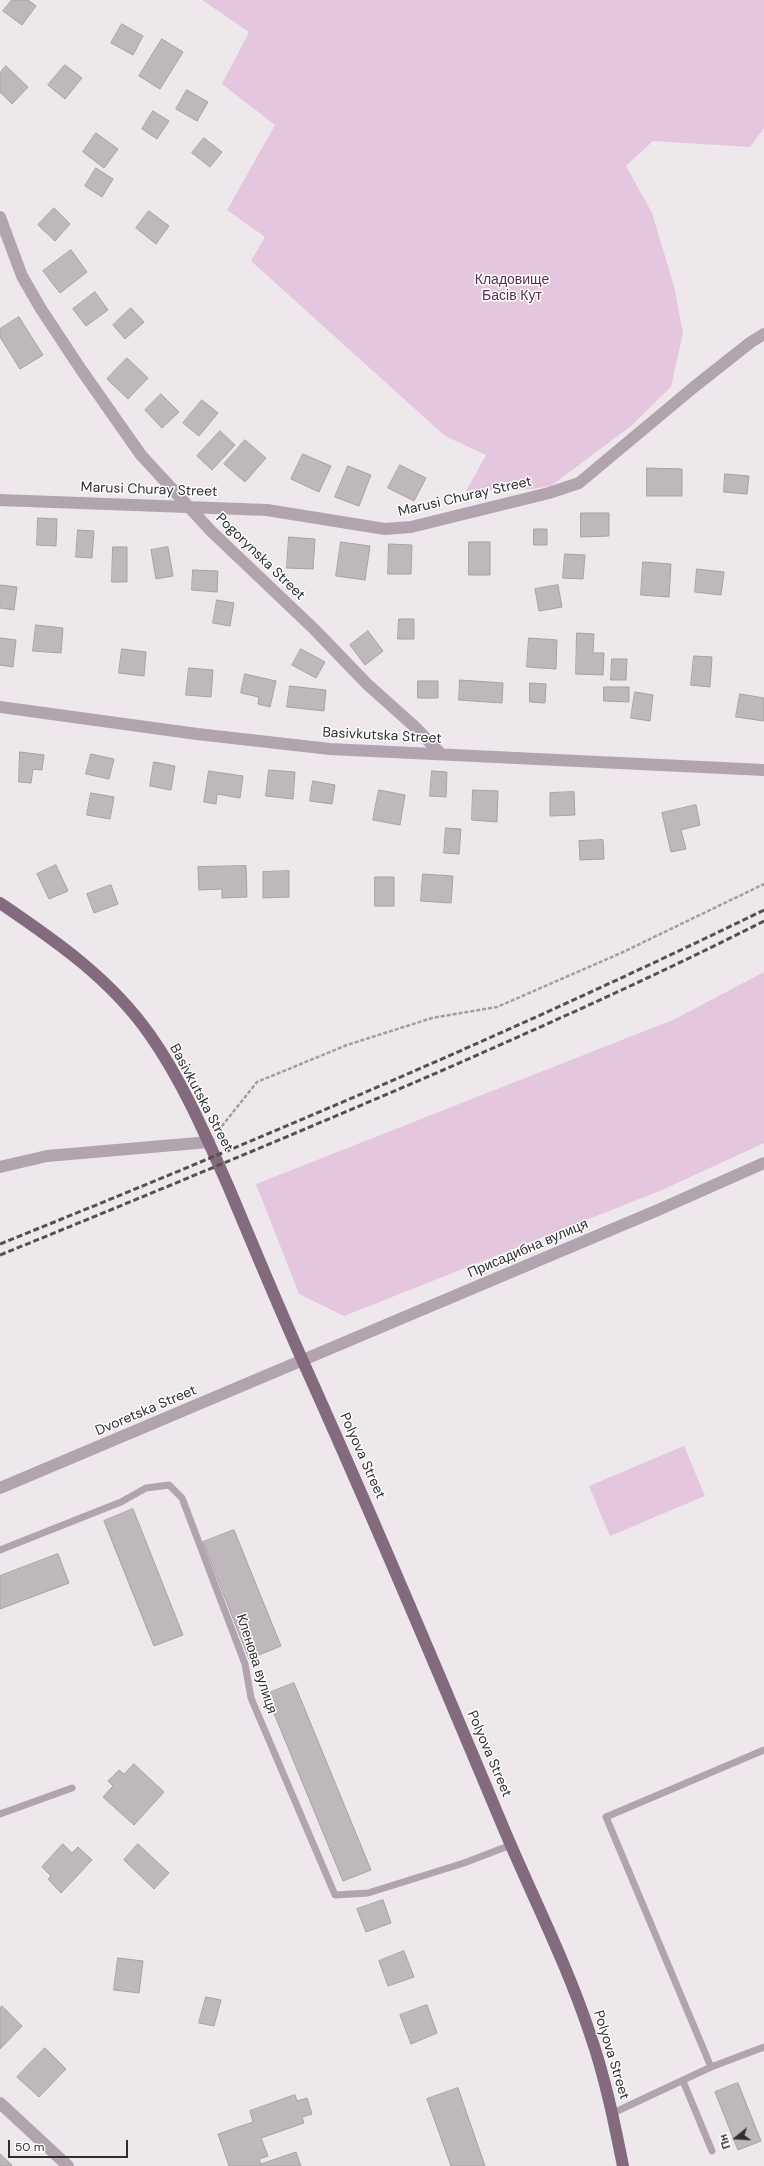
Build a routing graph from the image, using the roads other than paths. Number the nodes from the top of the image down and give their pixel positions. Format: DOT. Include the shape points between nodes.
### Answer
graph roads {
  1 [pos="0,217"];
  2 [pos="764,334"];
  3 [pos="0,500"];
  4 [pos="187,506"];
  5 [pos="0,708"];
  6 [pos="441,754"];
  7 [pos="764,770"];
  8 [pos="0,903"];
  9 [pos="209,1142"];
  10 [pos="764,1163"];
  11 [pos="0,1168"];
  12 [pos="303,1361"];
  13 [pos="0,1488"];
  14 [pos="0,1550"];
  15 [pos="764,1750"];
  16 [pos="72,1788"];
  17 [pos="0,1814"];
  18 [pos="511,1845"];
  19 [pos="764,2047"];
  20 [pos="711,2067"];
  21 [pos="683,2081"];
  22 [pos="0,2103"];
  23 [pos="613,2113"];
  24 [pos="712,2151"];
  25 [pos="68,2166"];
  26 [pos="623,2166"];
  1 -- 4 [label="street, Pogorynska Street" via="22,276 41,309 141,455"];
  2 -- 4 [label="street, Marusi Churay Street" via="694,387 579,483 549,493 411,527 384,529 267,510"];
  3 -- 4 [label="street, Marusi Churay Street"];
  4 -- 6 [label="street, Pogorynska Street"];
  5 -- 6 [label="street, Basivkutska Street" via="330,749"];
  6 -- 7 [label="street, Basivkutska Street"];
  8 -- 9 [label="main road, Basivkutska Street" via="67,950 128,1006 170,1068"];
  9 -- 11 [label="street" via="47,1156"];
  9 -- 12 [label="main road, Basivkutska Street"];
  10 -- 12 [label="street, Присадибна вулиця"];
  12 -- 13 [label="street, Dvoretska Street"];
  12 -- 18 [label="main road, Polyova Street" via="408,1597"];
  14 -- 18 [label="lane, Кленова вулиця" via="121,1502 146,1488 168,1485 182,1498 245,1664 251,1698 335,1895 368,1893 464,1863"];
  15 -- 20 [label="lane" via="606,1817"];
  16 -- 17 [label="lane"];
  18 -- 23 [label="main road, Polyova Street" via="590,2033"];
  19 -- 20 [label="lane"];
  20 -- 21 [label="lane"];
  21 -- 23 [label="lane"];
  21 -- 24 [label="lane"];
  22 -- 25 [label="street"];
  23 -- 26 [label="main road, Polyova Street"];
}
